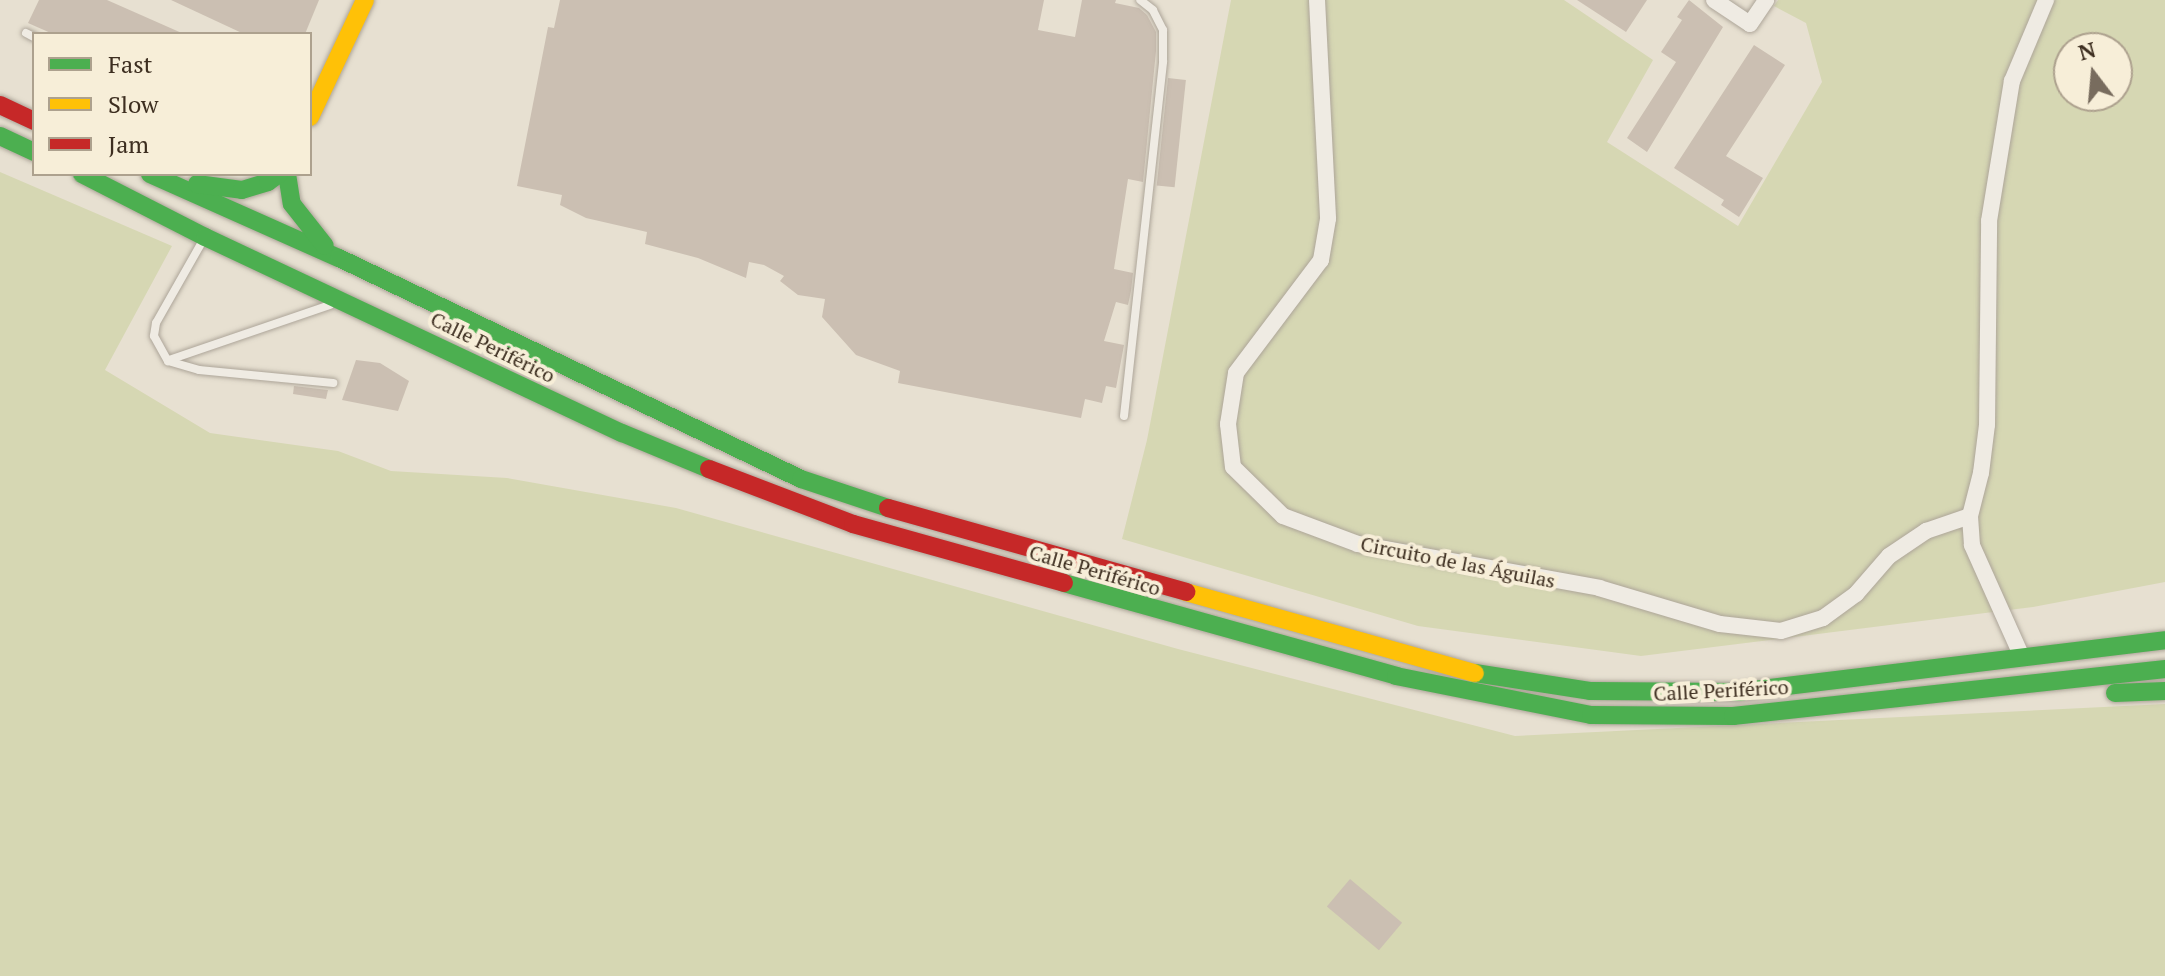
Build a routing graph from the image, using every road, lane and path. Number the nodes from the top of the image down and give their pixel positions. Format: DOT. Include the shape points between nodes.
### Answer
graph roads {
  1 [pos="365,0"];
  2 [pos="1140,0"];
  3 [pos="1317,0"];
  4 [pos="1714,0"];
  5 [pos="1766,0"];
  6 [pos="2046,0"];
  7 [pos="0,105"];
  8 [pos="312,113"];
  9 [pos="32,120"];
  10 [pos="0,136"];
  11 [pos="32,151"];
  12 [pos="86,176"];
  13 [pos="154,176"];
  14 [pos="276,176"];
  15 [pos="287,176"];
  16 [pos="205,237"];
  17 [pos="339,258"];
  18 [pos="342,301"];
  19 [pos="168,361"];
  20 [pos="333,383"];
  21 [pos="1124,416"];
  22 [pos="1970,516"];
  23 [pos="2165,640"];
  24 [pos="2022,657"];
  25 [pos="2165,669"];
  26 [pos="1997,689"];
  27 [pos="2165,691"];
  1 -- 8 [label="main road"];
  2 -- 21 [label="lane" via="1153,10 1163,30 1163,61"];
  3 -- 22 [label="street, Circuito de las Águilas" via="1328,219 1321,260 1236,373 1228,424 1233,467 1283,516 1358,544 1599,588 1720,624 1781,631 1823,618 1889,556 1926,531"];
  4 -- 5 [label="street" via="1750,24"];
  6 -- 22 [label="street" via="2012,81 1989,221 1987,425"];
  7 -- 9 [label="main road"];
  10 -- 11 [label="main road"];
  12 -- 16 [label="main road, Calle Periférico"];
  13 -- 14 [label="main road" via="242,190"];
  13 -- 17 [label="main road, Calle Periférico"];
  15 -- 17 [label="main road" via="300,218"];
  16 -- 18 [label="main road, Calle Periférico"];
  16 -- 19 [label="lane" via="156,323 154,336"];
  17 -- 24 [label="main road, Calle Periférico" via="801,479 862,501 1478,674 1590,691 1737,692"];
  18 -- 19 [label="lane"];
  18 -- 26 [label="main road, Calle Periférico" via="622,433 791,503 1396,676 1591,715 1733,716"];
  19 -- 20 [label="lane" via="199,370"];
  22 -- 24 [label="street" via="1972,545"];
  23 -- 24 [label="main road, Calle Periférico"];
  25 -- 26 [label="main road, Calle Periférico"];
  26 -- 27 [label="main road" via="2071,695"];
}
